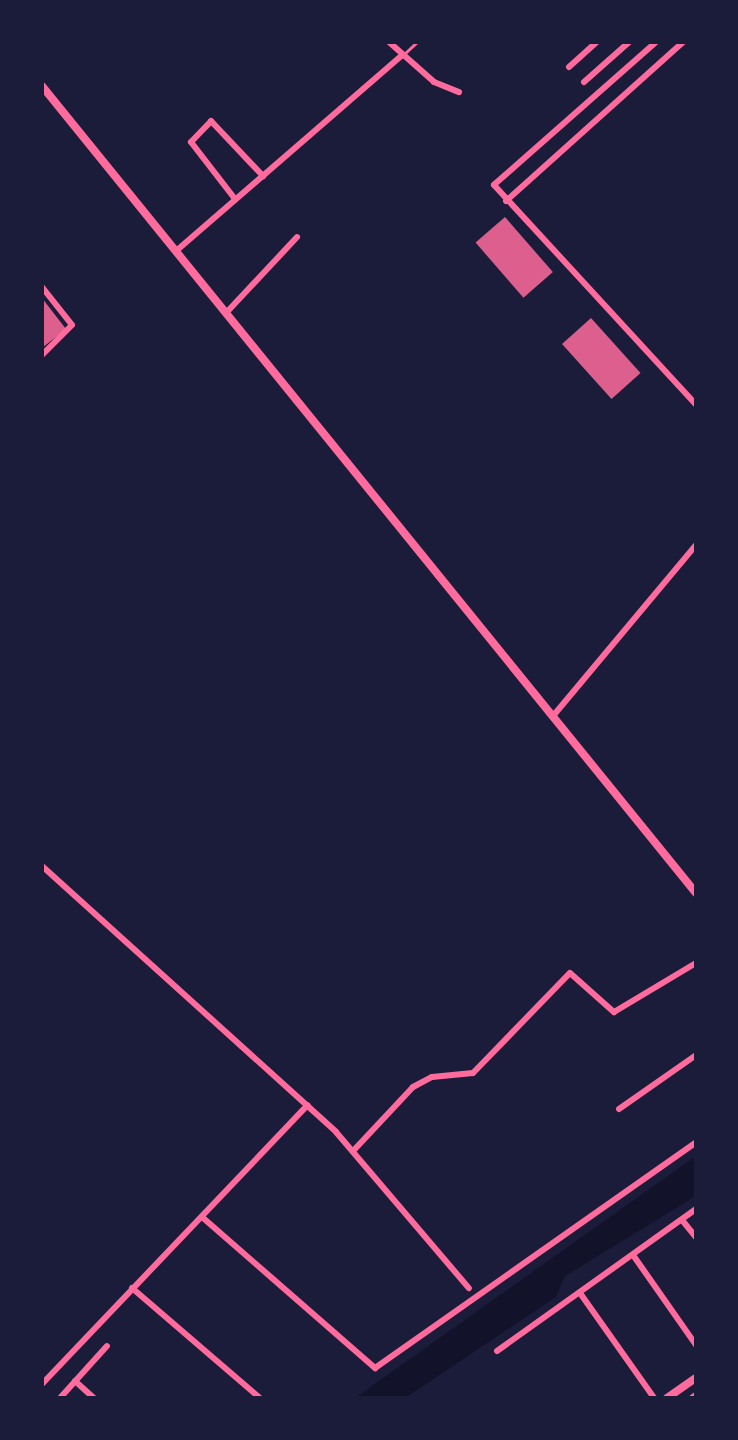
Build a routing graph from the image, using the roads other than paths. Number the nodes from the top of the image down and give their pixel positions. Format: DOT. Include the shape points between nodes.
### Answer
graph roads {
  1 [pos="389,42"];
  2 [pos="417,42"];
  3 [pos="597,42"];
  4 [pos="629,42"];
  5 [pos="656,42"];
  6 [pos="683,42"];
  7 [pos="402,55"];
  8 [pos="569,67"];
  9 [pos="584,82"];
  10 [pos="42,86"];
  11 [pos="459,92"];
  12 [pos="263,176"];
  13 [pos="235,199"];
  14 [pos="506,201"];
  15 [pos="297,237"];
  16 [pos="176,251"];
  17 [pos="42,287"];
  18 [pos="226,313"];
  19 [pos="42,355"];
  20 [pos="696,405"];
  21 [pos="696,545"];
  22 [pos="553,716"];
  23 [pos="42,866"];
  24 [pos="696,893"];
  25 [pos="696,963"];
  26 [pos="696,1055"];
  27 [pos="308,1105"];
  28 [pos="619,1109"];
  29 [pos="696,1142"];
  30 [pos="354,1150"];
  31 [pos="696,1209"];
  32 [pos="202,1217"];
  33 [pos="682,1220"];
  34 [pos="696,1237"];
  35 [pos="633,1255"];
  36 [pos="132,1288"];
  37 [pos="469,1288"];
  38 [pos="580,1293"];
  39 [pos="696,1345"];
  40 [pos="107,1346"];
  41 [pos="497,1351"];
  42 [pos="696,1378"];
  43 [pos="75,1381"];
  44 [pos="42,1384"];
  45 [pos="60,1398"];
  46 [pos="94,1398"];
  47 [pos="260,1398"];
  48 [pos="654,1398"];
  49 [pos="667,1398"];
  1 -- 7 [label="street"];
  2 -- 7 [label="lane"];
  3 -- 8 [label="street"];
  4 -- 9 [label="street"];
  5 -- 14 [label="street" via="494,185"];
  6 -- 14 [label="street"];
  7 -- 11 [label="street"];
  7 -- 12 [label="street"];
  10 -- 16 [label="street"];
  12 -- 13 [label="street"];
  12 -- 13 [label="street" via="211,121 191,142"];
  13 -- 16 [label="street"];
  14 -- 20 [label="street"];
  15 -- 18 [label="street"];
  16 -- 18 [label="street"];
  17 -- 19 [label="street" via="72,325"];
  18 -- 22 [label="street"];
  21 -- 22 [label="street"];
  22 -- 24 [label="street"];
  23 -- 27 [label="street"];
  25 -- 30 [label="street" via="614,1012 570,973 473,1073 432,1077 413,1087"];
  26 -- 28 [label="street"];
  27 -- 30 [label="street"];
  27 -- 32 [label="street"];
  29 -- 32 [label="street" via="375,1368"];
  30 -- 37 [label="street"];
  31 -- 33 [label="street"];
  32 -- 36 [label="street"];
  33 -- 34 [label="street"];
  33 -- 35 [label="street"];
  35 -- 38 [label="street"];
  35 -- 39 [label="street"];
  36 -- 44 [label="street"];
  36 -- 47 [label="street"];
  38 -- 41 [label="street"];
  38 -- 48 [label="street"];
  40 -- 43 [label="street"];
  42 -- 49 [label="street"];
  43 -- 45 [label="street"];
  43 -- 46 [label="street"];
}
